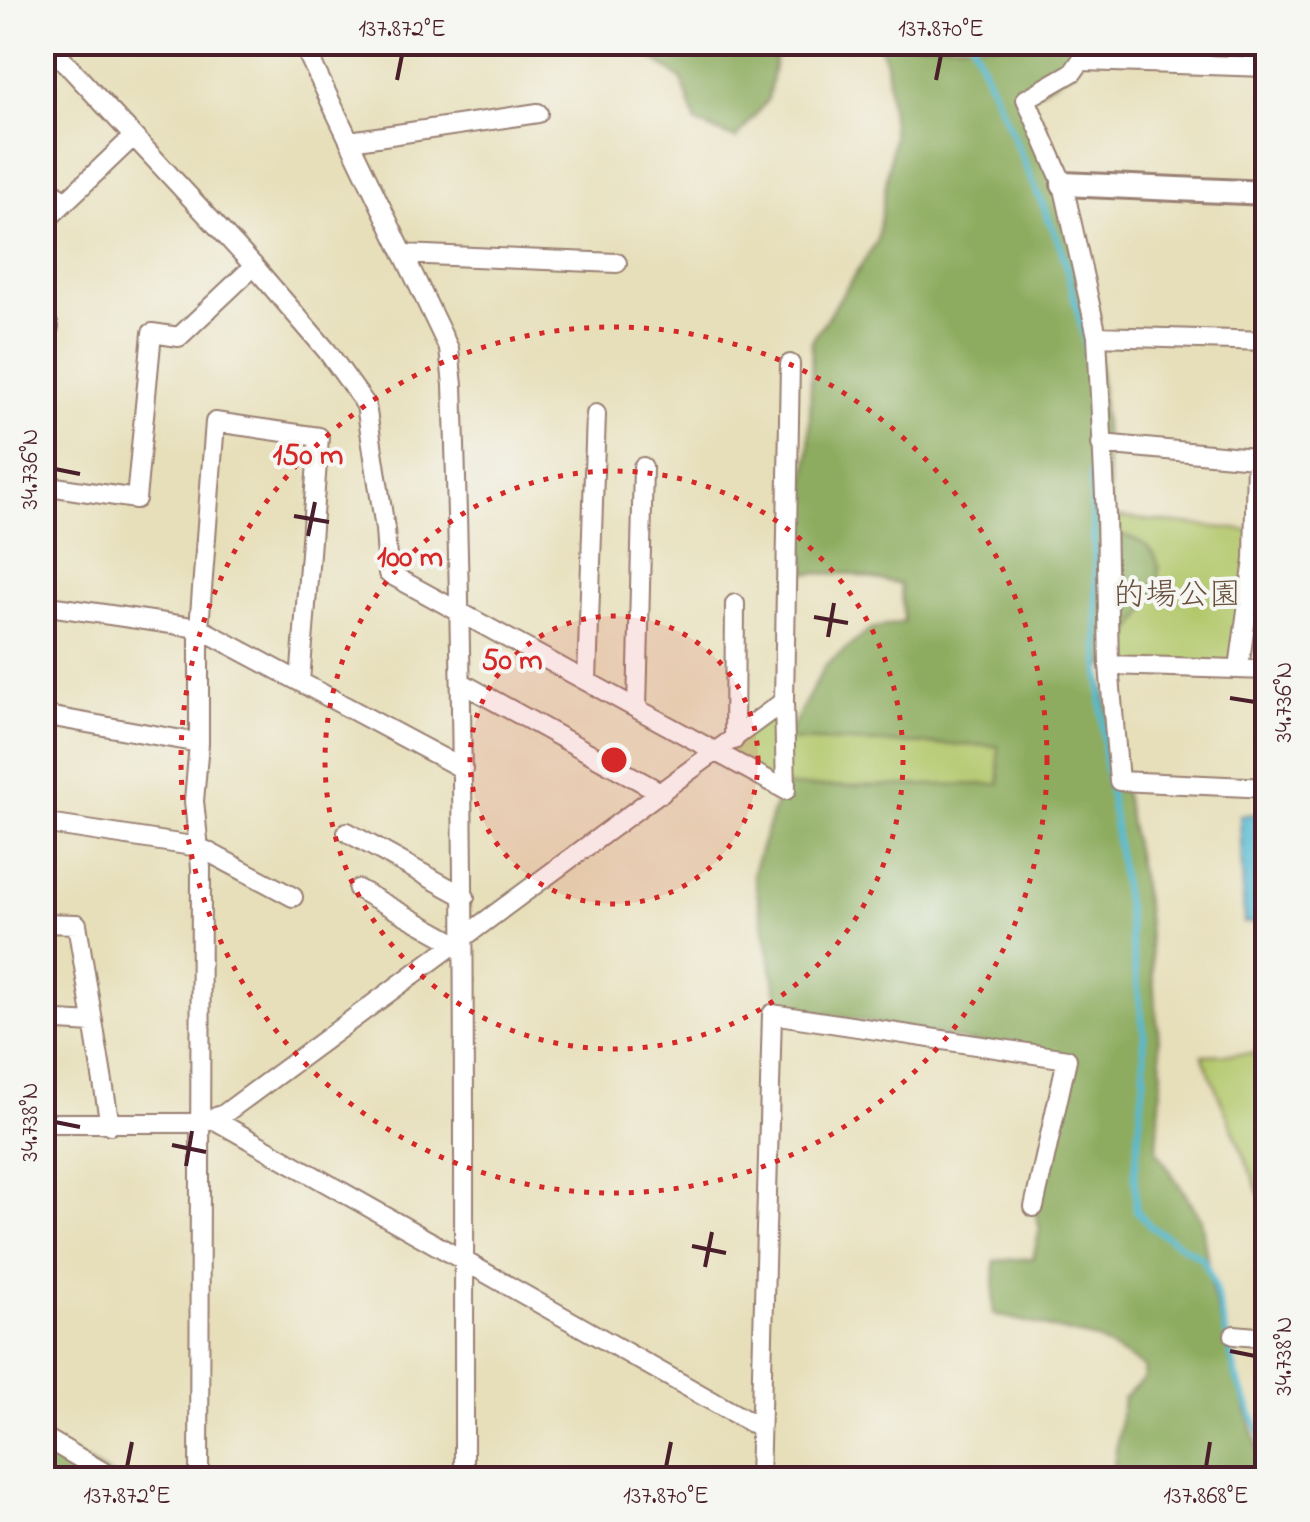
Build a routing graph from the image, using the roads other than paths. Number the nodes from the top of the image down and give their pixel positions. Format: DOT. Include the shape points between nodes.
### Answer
graph roads {
  1 [pos="46,42"];
  2 [pos="302,42"];
  3 [pos="1094,42"];
  4 [pos="1082,60"];
  5 [pos="1268,67"];
  6 [pos="538,113"];
  7 [pos="134,136"];
  8 [pos="350,141"];
  9 [pos="42,184"];
  10 [pos="1062,184"];
  11 [pos="1268,193"];
  12 [pos="66,202"];
  13 [pos="42,224"];
  14 [pos="403,254"];
  15 [pos="618,263"];
  16 [pos="254,266"];
  17 [pos="42,310"];
  18 [pos="1096,336"];
  19 [pos="1268,341"];
  20 [pos="42,358"];
  21 [pos="790,364"];
  22 [pos="596,414"];
  23 [pos="1101,444"];
  24 [pos="1262,459"];
  25 [pos="643,467"];
  26 [pos="42,485"];
  27 [pos="1261,561"];
  28 [pos="736,604"];
  29 [pos="42,605"];
  30 [pos="461,613"];
  31 [pos="200,628"];
  32 [pos="1108,665"];
  33 [pos="1238,668"];
  34 [pos="1268,670"];
  35 [pos="586,681"];
  36 [pos="300,682"];
  37 [pos="462,684"];
  38 [pos="784,701"];
  39 [pos="636,708"];
  40 [pos="42,715"];
  41 [pos="734,740"];
  42 [pos="200,743"];
  43 [pos="718,752"];
  44 [pos="463,769"];
  45 [pos="1268,788"];
  46 [pos="662,793"];
  47 [pos="42,824"];
  48 [pos="347,832"];
  49 [pos="199,847"];
  50 [pos="358,888"];
  51 [pos="293,897"];
  52 [pos="465,897"];
  53 [pos="42,922"];
  54 [pos="460,942"];
  55 [pos="42,1020"];
  56 [pos="93,1023"];
  57 [pos="207,1121"];
  58 [pos="42,1123"];
  59 [pos="110,1126"];
  60 [pos="1034,1207"];
  61 [pos="464,1261"];
  62 [pos="1234,1336"];
  63 [pos="1268,1338"];
  64 [pos="760,1428"];
  65 [pos="42,1436"];
  66 [pos="117,1480"];
  67 [pos="199,1480"];
  68 [pos="464,1480"];
  69 [pos="759,1480"];
  1 -- 7 [label="street"];
  2 -- 8 [label="street"];
  3 -- 4 [label="street"];
  4 -- 5 [label="street"];
  4 -- 10 [label="street" via="1074,72 1026,99"];
  6 -- 8 [label="street"];
  7 -- 12 [label="street"];
  7 -- 16 [label="street"];
  8 -- 14 [label="street"];
  9 -- 12 [label="street"];
  10 -- 11 [label="street"];
  10 -- 18 [label="street"];
  12 -- 13 [label="street"];
  14 -- 15 [label="street"];
  14 -- 30 [label="street" via="449,349"];
  16 -- 26 [label="street" via="178,337 152,333 136,499"];
  16 -- 30 [label="street" via="366,405 388,574"];
  17 -- 20 [label="street" via="49,328"];
  18 -- 19 [label="street"];
  18 -- 23 [label="street"];
  21 -- 38 [label="street"];
  22 -- 35 [label="street"];
  23 -- 24 [label="street"];
  23 -- 32 [label="street"];
  24 -- 27 [label="street"];
  25 -- 39 [label="street"];
  27 -- 33 [label="street"];
  28 -- 41 [label="street"];
  29 -- 31 [label="street"];
  30 -- 35 [label="street"];
  30 -- 37 [label="street"];
  31 -- 36 [label="street"];
  31 -- 36 [label="street" via="215,422 320,436"];
  31 -- 42 [label="street"];
  32 -- 33 [label="street"];
  32 -- 45 [label="street" via="1119,782"];
  33 -- 34 [label="street"];
  35 -- 39 [label="street"];
  36 -- 44 [label="street"];
  37 -- 44 [label="street"];
  37 -- 46 [label="street"];
  38 -- 41 [label="street"];
  38 -- 43 [label="street" via="786,790"];
  39 -- 43 [label="street"];
  40 -- 42 [label="street"];
  41 -- 43 [label="street"];
  42 -- 49 [label="street" via="194,801"];
  43 -- 46 [label="street"];
  44 -- 52 [label="street"];
  46 -- 54 [label="street"];
  47 -- 49 [label="street"];
  48 -- 52 [label="street"];
  49 -- 51 [label="street"];
  49 -- 57 [label="street"];
  50 -- 54 [label="street"];
  52 -- 54 [label="street"];
  53 -- 56 [label="street" via="78,924"];
  54 -- 57 [label="street"];
  54 -- 61 [label="street"];
  55 -- 56 [label="street"];
  56 -- 59 [label="street"];
  57 -- 59 [label="street"];
  57 -- 61 [label="street"];
  57 -- 67 [label="street"];
  58 -- 59 [label="street"];
  60 -- 64 [label="street" via="1067,1060 772,1014"];
  61 -- 64 [label="street"];
  61 -- 68 [label="street"];
  62 -- 63 [label="street"];
  64 -- 69 [label="street"];
  65 -- 66 [label="street"];
}
